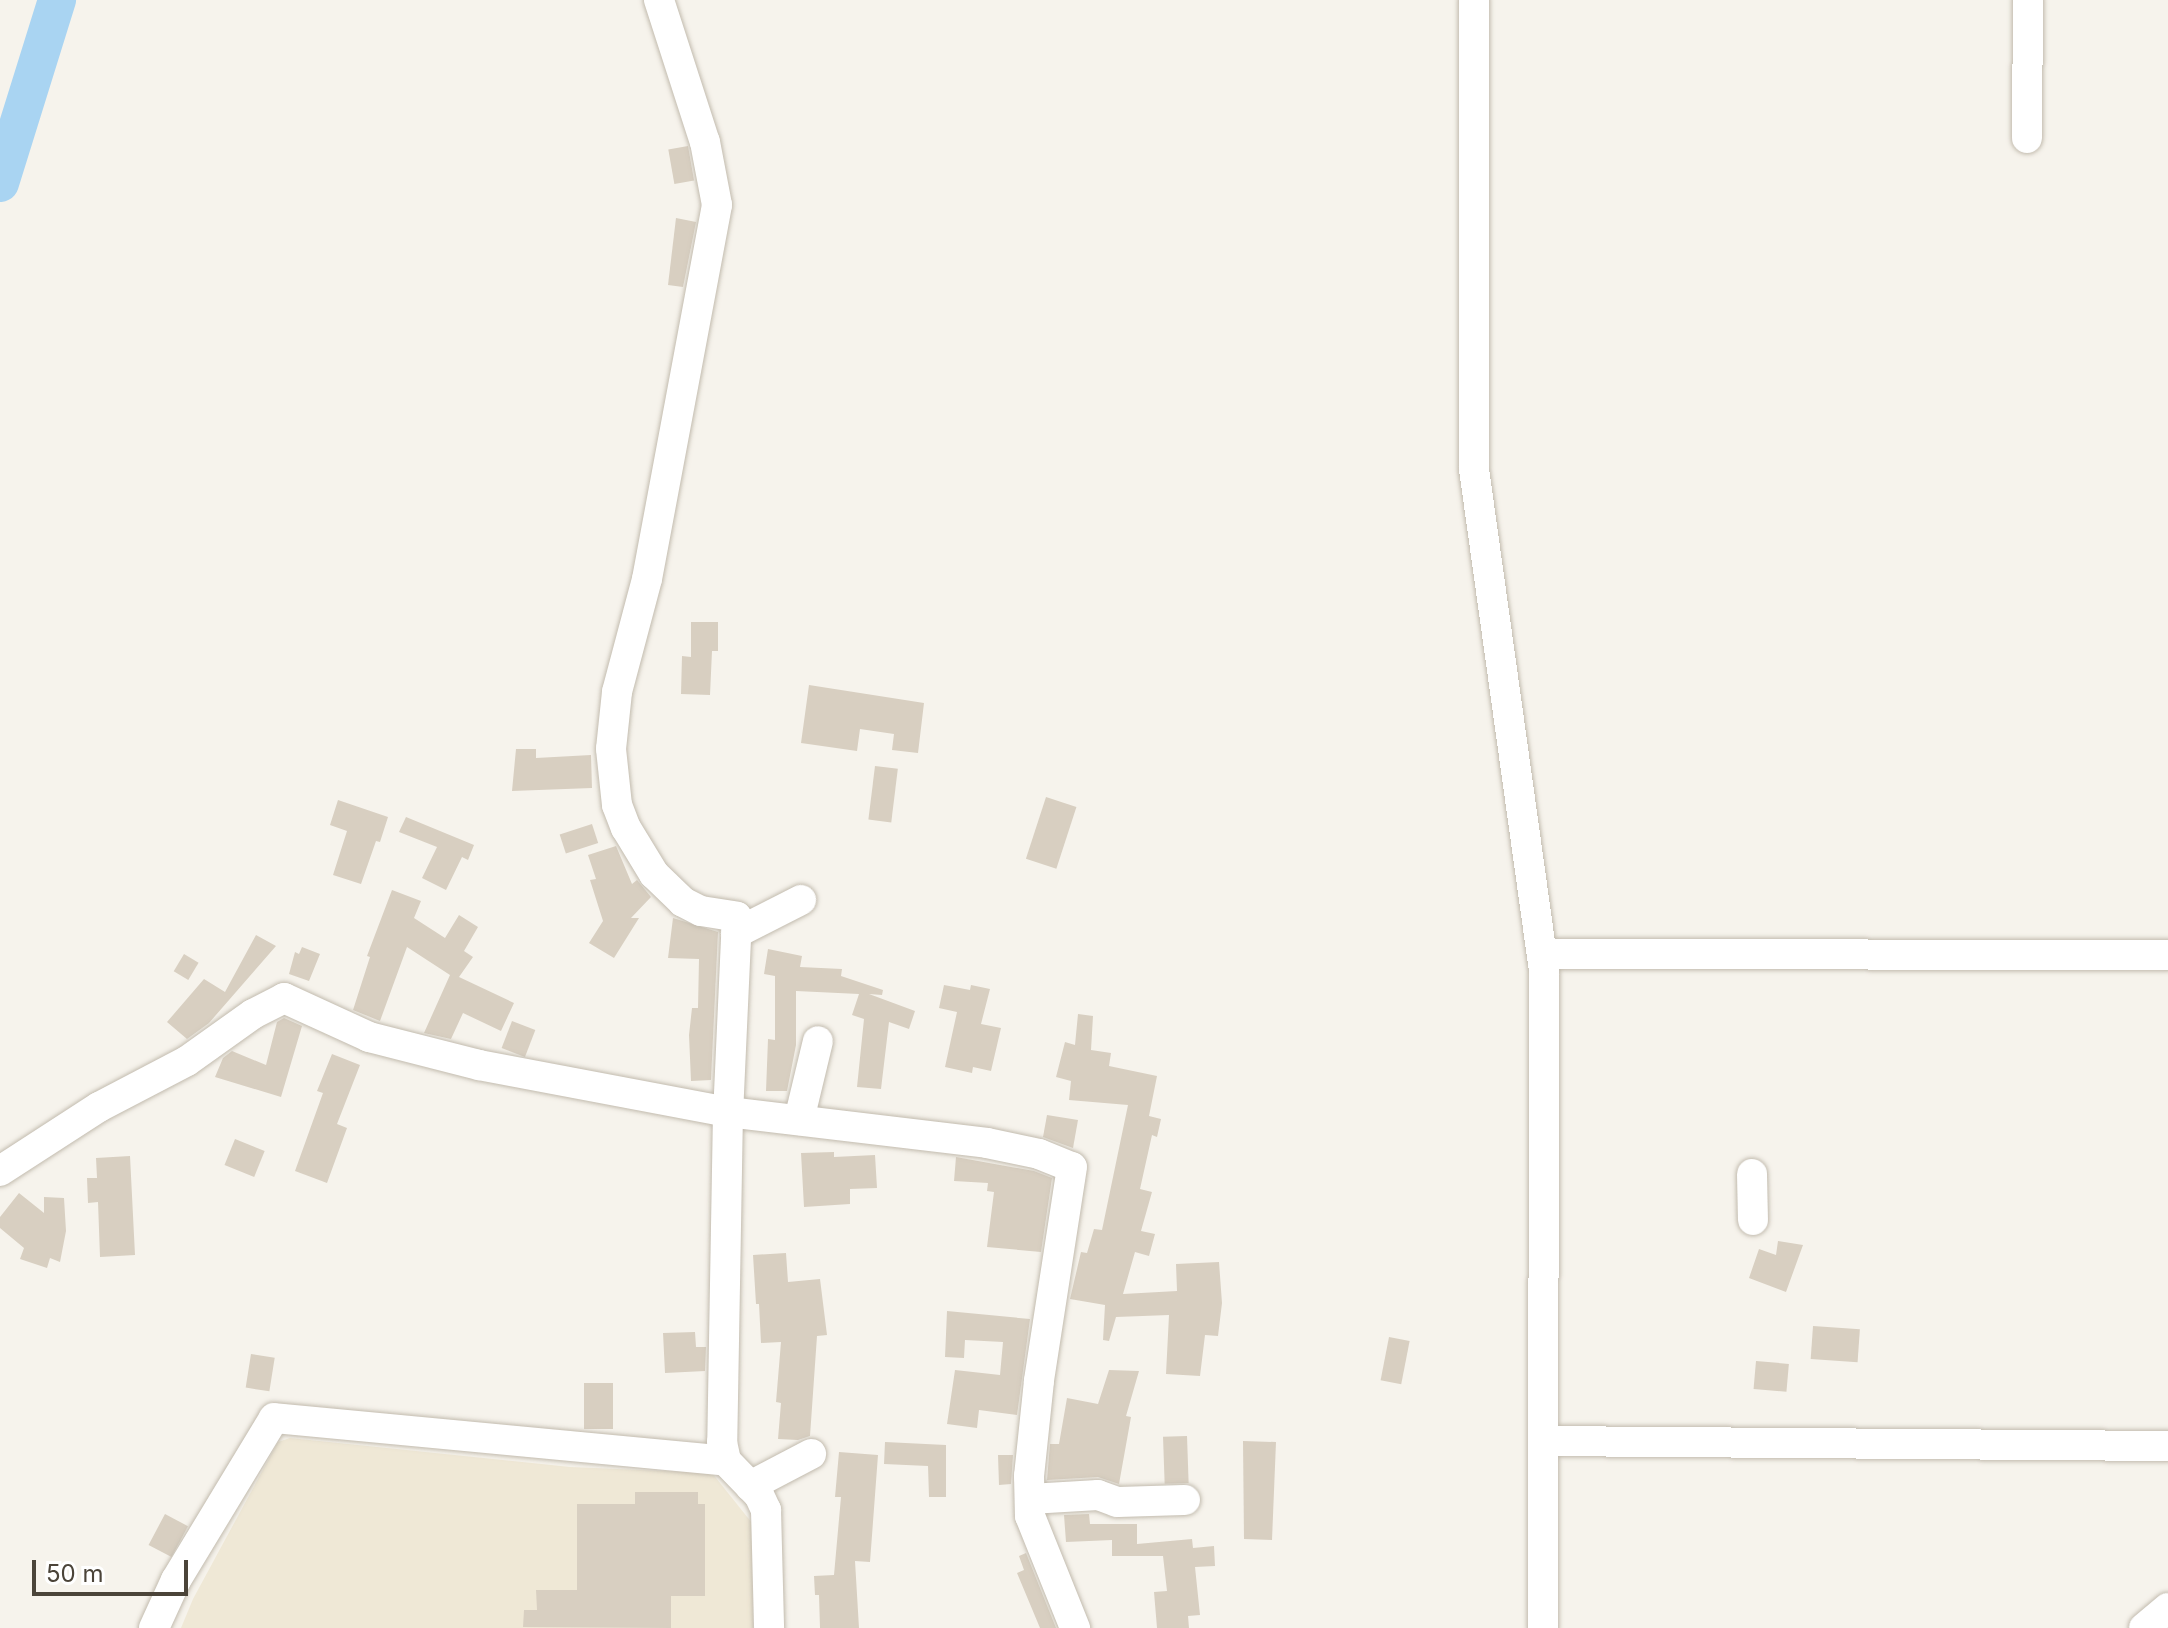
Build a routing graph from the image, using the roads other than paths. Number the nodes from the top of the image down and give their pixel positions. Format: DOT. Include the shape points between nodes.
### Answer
graph roads {
  1 [pos="659,0"];
  2 [pos="1474,0"];
  3 [pos="2028,0"];
  4 [pos="2027,138"];
  5 [pos="801,900"];
  6 [pos="736,933"];
  7 [pos="1542,954"];
  8 [pos="2168,955"];
  9 [pos="818,1041"];
  10 [pos="728,1112"];
  11 [pos="799,1120"];
  12 [pos="0,1171"];
  13 [pos="1752,1174"];
  14 [pos="1753,1220"];
  15 [pos="1543,1441"];
  16 [pos="2168,1446"];
  17 [pos="811,1454"];
  18 [pos="726,1461"];
  19 [pos="750,1486"];
  20 [pos="1030,1499"];
  21 [pos="1185,1500"];
  22 [pos="2168,1608"];
  23 [pos="154,1628"];
  24 [pos="769,1628"];
  25 [pos="1075,1628"];
  26 [pos="1543,1628"];
  27 [pos="2144,1628"];
  1 -- 6 [label="street" via="705,142 717,205 656,532 617,692 611,749 617,805 654,874 683,902 737,917"];
  2 -- 7 [label="street" via="1474,469"];
  3 -- 4 [label="street"];
  5 -- 6 [label="street"];
  6 -- 10 [label="street"];
  7 -- 8 [label="street"];
  7 -- 15 [label="street"];
  9 -- 11 [label="street"];
  10 -- 11 [label="street"];
  10 -- 12 [label="street" via="426,1053 369,1037 284,998"];
  10 -- 18 [label="street" via="722,1442"];
  11 -- 20 [label="street" via="987,1143 1072,1167 1039,1381"];
  13 -- 14 [label="street"];
  15 -- 16 [label="street"];
  15 -- 26 [label="street"];
  17 -- 19 [label="street"];
  18 -- 19 [label="street"];
  18 -- 23 [label="street" via="274,1418 176,1580"];
  19 -- 24 [label="street" via="766,1510"];
  20 -- 21 [label="street" via="1098,1495 1117,1502"];
  20 -- 25 [label="street" via="1030,1516"];
  22 -- 27 [label="street"];
}
